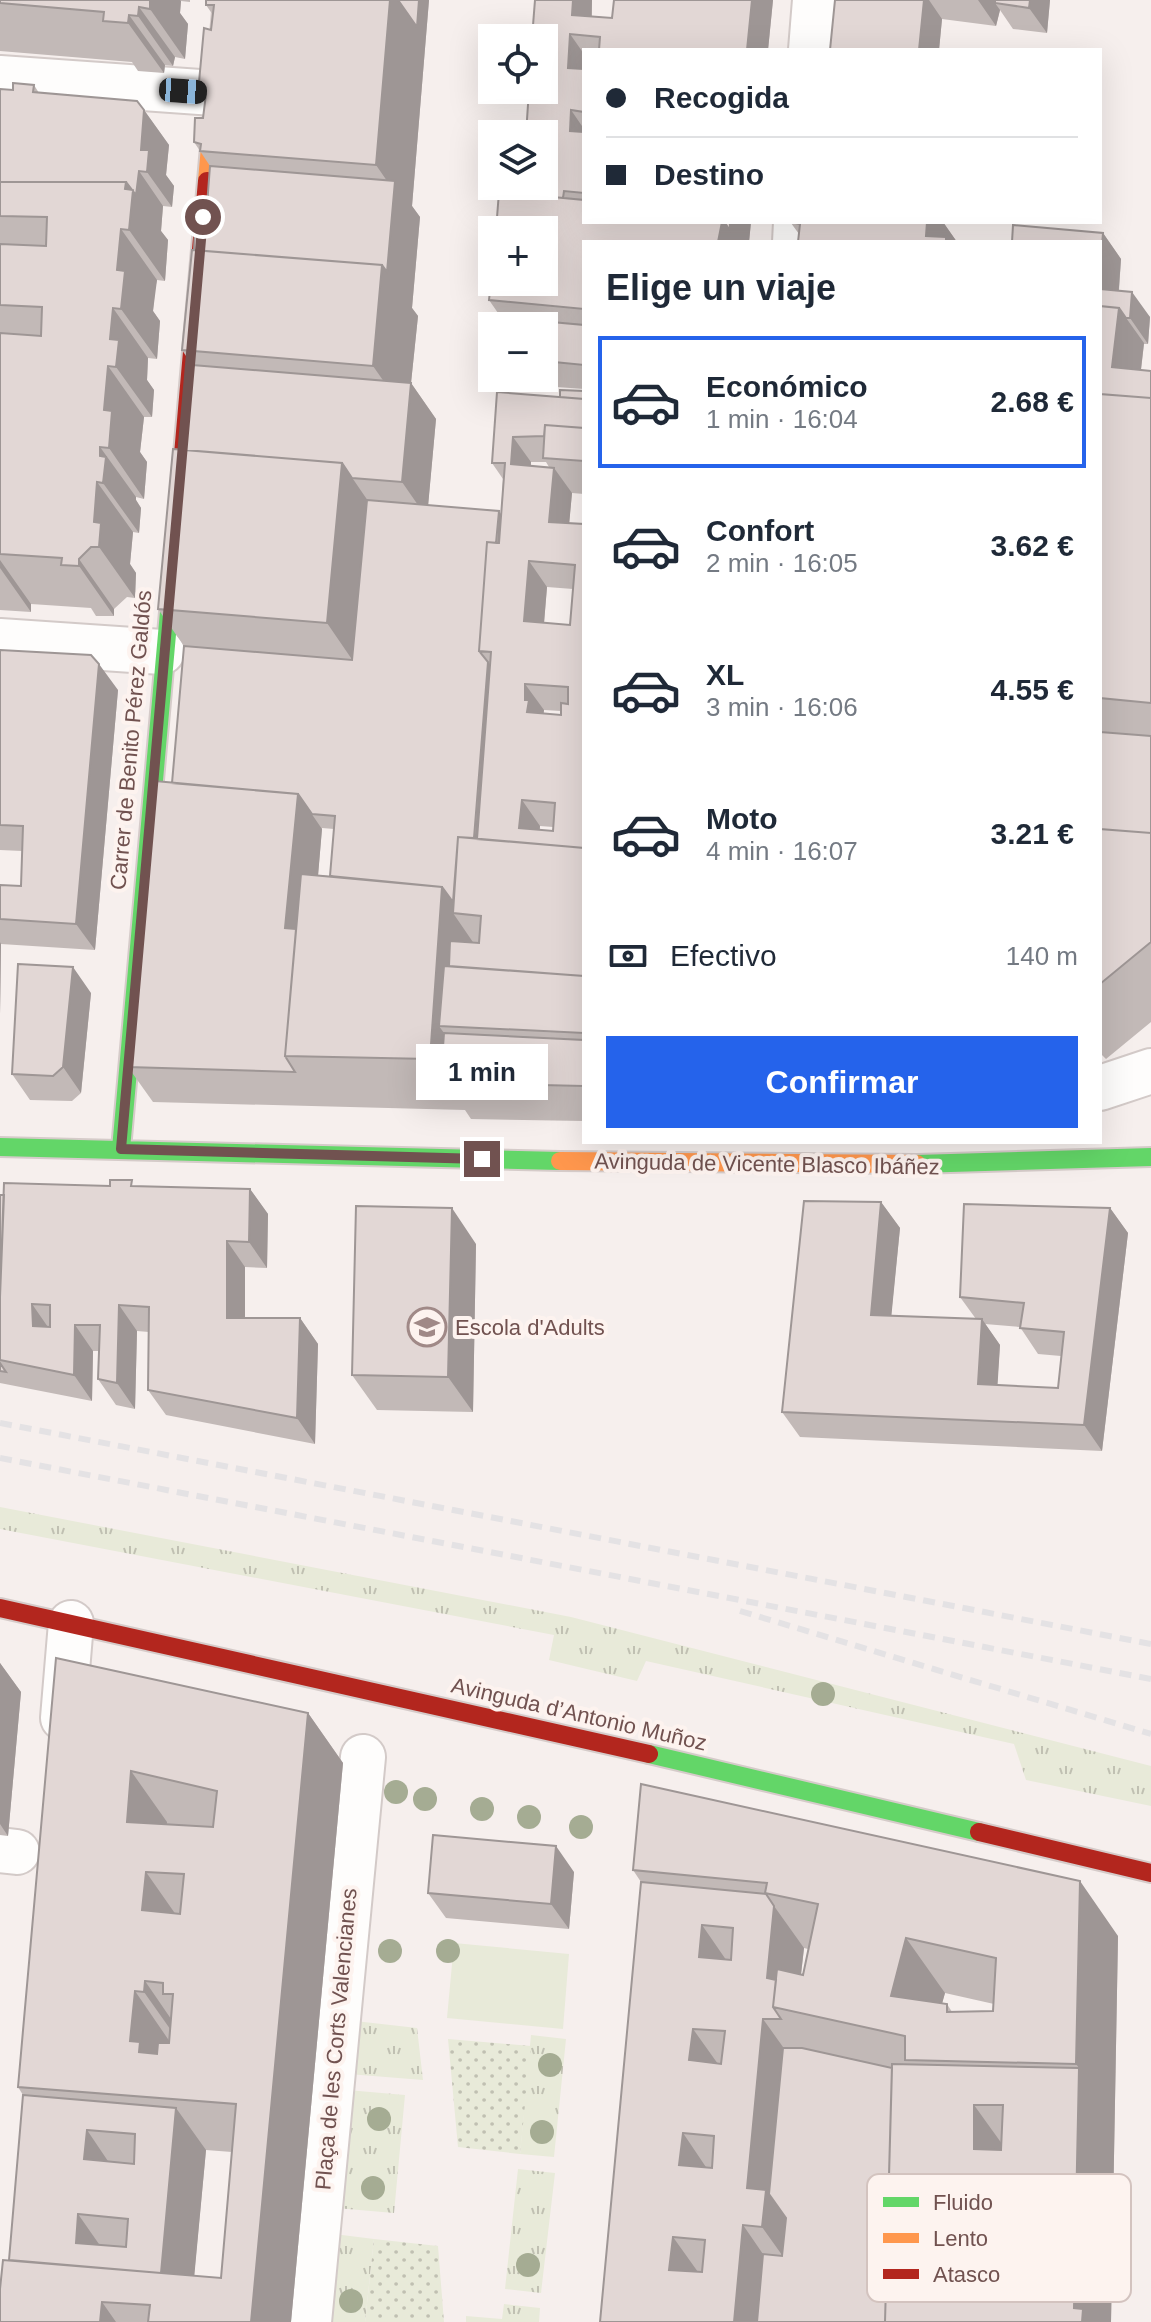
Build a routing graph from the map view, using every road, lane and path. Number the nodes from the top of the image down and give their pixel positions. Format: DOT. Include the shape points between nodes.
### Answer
graph roads {
  1 [pos="223,0"];
  2 [pos="815,0"];
  3 [pos="811,48"];
  4 [pos="0,78"];
  5 [pos="214,93"];
  6 [pos="0,641"];
  7 [pos="162,652"];
  8 [pos="1151,1071"];
  9 [pos="1102,1087"];
  10 [pos="0,1147"];
  11 [pos="121,1149"];
  12 [pos="717,1154"];
  13 [pos="1151,1157"];
  14 [pos="0,1608"];
  15 [pos="71,1623"];
  16 [pos="363,1757"];
  17 [pos="58,1765"];
  18 [pos="1149,1871"];
  19 [pos="309,2322"];
  1 -- 5 [label="street, Carrer de Benito Pérez Galdós"];
  2 -- 3 [label="street"];
  4 -- 5 [label="street"];
  5 -- 7 [label="street, Carrer de Benito Pérez Galdós"];
  6 -- 7 [label="street"];
  7 -- 11 [label="street, Carrer de Benito Pérez Galdós"];
  8 -- 9 [label="street"];
  10 -- 11 [label="street, Avinguda de Vicente Blasco Ibáñez"];
  11 -- 12 [label="street, Avinguda de Vicente Blasco Ibáñez"];
  12 -- 13 [label="street, Avinguda de Vicente Blasco Ibáñez" via="964,1166"];
  14 -- 15 [label="street, Avinguda d’Antonio Muñoz"];
  15 -- 17 [label="street"];
  15 -- 18 [label="street, Avinguda d’Antonio Muñoz" via="658,1776"];
  16 -- 19 [label="street, Plaça de les Corts Valencianes"];
}
